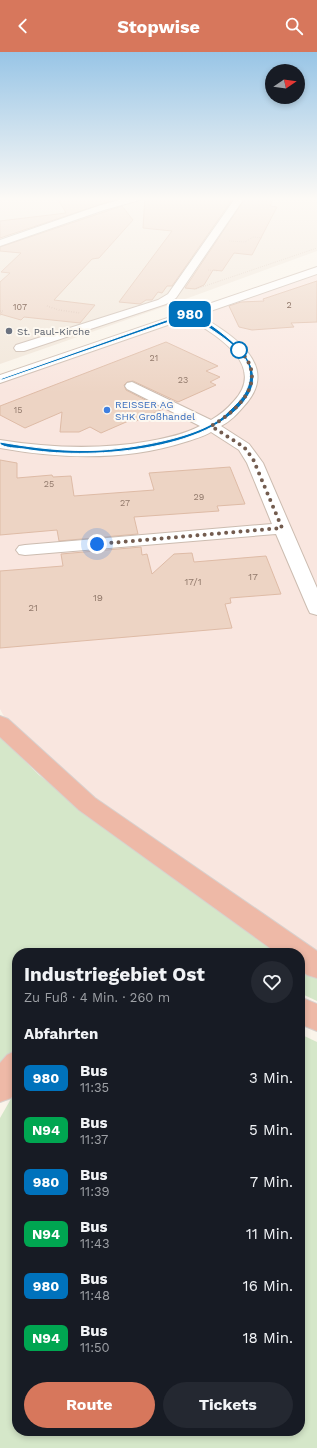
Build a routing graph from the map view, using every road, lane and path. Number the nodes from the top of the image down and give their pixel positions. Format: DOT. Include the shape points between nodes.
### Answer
graph roads {
  1 [pos="196,262"];
  2 [pos="276,262"];
  3 [pos="317,270"];
  4 [pos="172,296"];
  5 [pos="0,311"];
  6 [pos="189,314"];
  7 [pos="0,315"];
  8 [pos="20,348"];
  9 [pos="0,379"];
  10 [pos="132,386"];
  11 [pos="211,426"];
  12 [pos="0,444"];
  13 [pos="282,528"];
  14 [pos="25,550"];
  15 [pos="317,609"];
  16 [pos="0,724"];
  17 [pos="291,948"];
  18 [pos="305,958"];
  19 [pos="317,966"];
  20 [pos="305,1012"];
  21 [pos="317,1018"];
  22 [pos="12,1071"];
  23 [pos="0,1087"];
  1 -- 4 [label="street"];
  2 -- 4 [label="path"];
  3 -- 6 [label="street"];
  4 -- 8 [label="street" via="162,302"];
  5 -- 7 [label="path" via="4,311"];
  6 -- 9 [label="street"];
  6 -- 11 [label="street" via="222,334 243,354 250,365 252,382 249,391 230,413"];
  10 -- 11 [label="street"];
  11 -- 12 [label="street" via="182,438 151,446 103,452 43,451"];
  11 -- 13 [label="street" via="244,447 253,459"];
  13 -- 14 [label="street"];
  13 -- 15 [label="street"];
  16 -- 17 [label="highway" via="87,804"];
  18 -- 19 [label="highway"];
  20 -- 21 [label="highway"];
  22 -- 23 [label="highway"];
}
